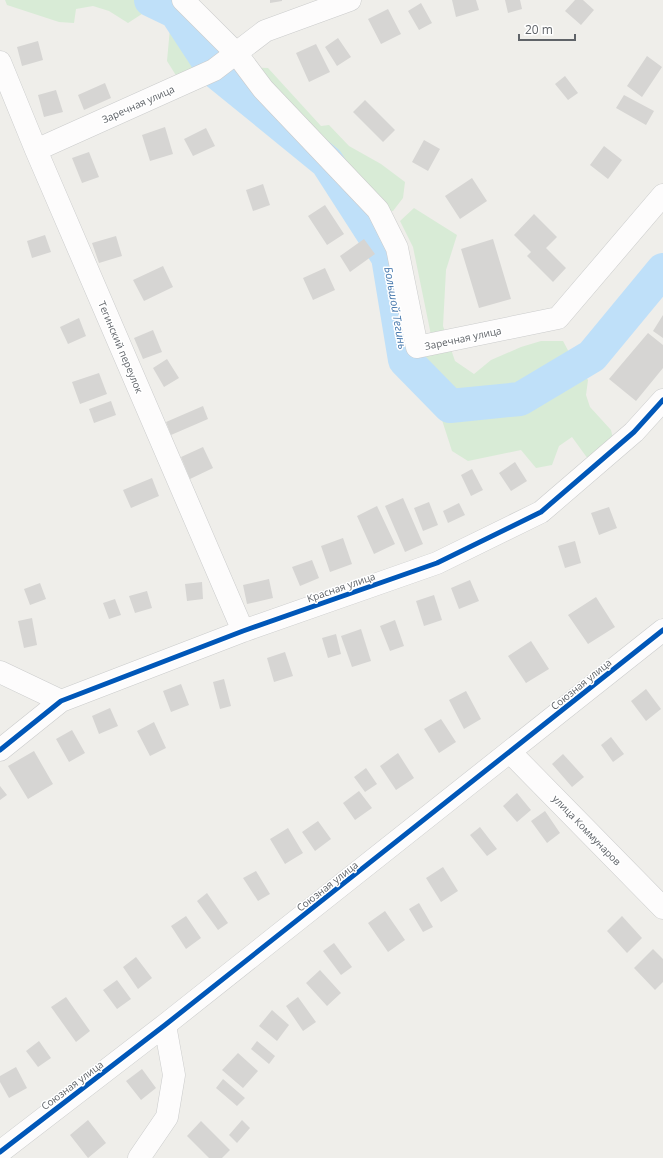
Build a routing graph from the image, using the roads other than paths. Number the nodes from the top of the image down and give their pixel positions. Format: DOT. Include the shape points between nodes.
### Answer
graph roads {
  1 [pos="183,0"];
  2 [pos="350,0"];
  3 [pos="236,53"];
  4 [pos="0,62"];
  5 [pos="36,150"];
  6 [pos="663,195"];
  7 [pos="663,400"];
  8 [pos="663,630"];
  9 [pos="243,631"];
  10 [pos="0,672"];
  11 [pos="62,701"];
  12 [pos="0,750"];
  13 [pos="510,752"];
  14 [pos="663,908"];
  15 [pos="165,1025"];
  16 [pos="0,1152"];
  17 [pos="139,1158"];
  1 -- 3 [label="street, Заречная улица"];
  2 -- 3 [label="street, Заречная улица" via="265,30"];
  3 -- 5 [label="street, Заречная улица" via="214,70"];
  3 -- 6 [label="street, Заречная улица" via="263,89 378,210 397,248 417,347 558,318"];
  4 -- 5 [label="street, Тегинский переулок"];
  5 -- 9 [label="street, Тегинский переулок"];
  7 -- 9 [label="street, Красная улица" via="634,432 541,512 437,563"];
  8 -- 13 [label="street, Союзная улица"];
  9 -- 11 [label="street, Красная улица"];
  10 -- 11 [label="street"];
  11 -- 12 [label="street, Красная улица"];
  13 -- 14 [label="street, улица Коммунаров"];
  13 -- 15 [label="street, Союзная улица"];
  15 -- 16 [label="street, Союзная улица"];
  15 -- 17 [label="street" via="174,1075 167,1117"];
}
